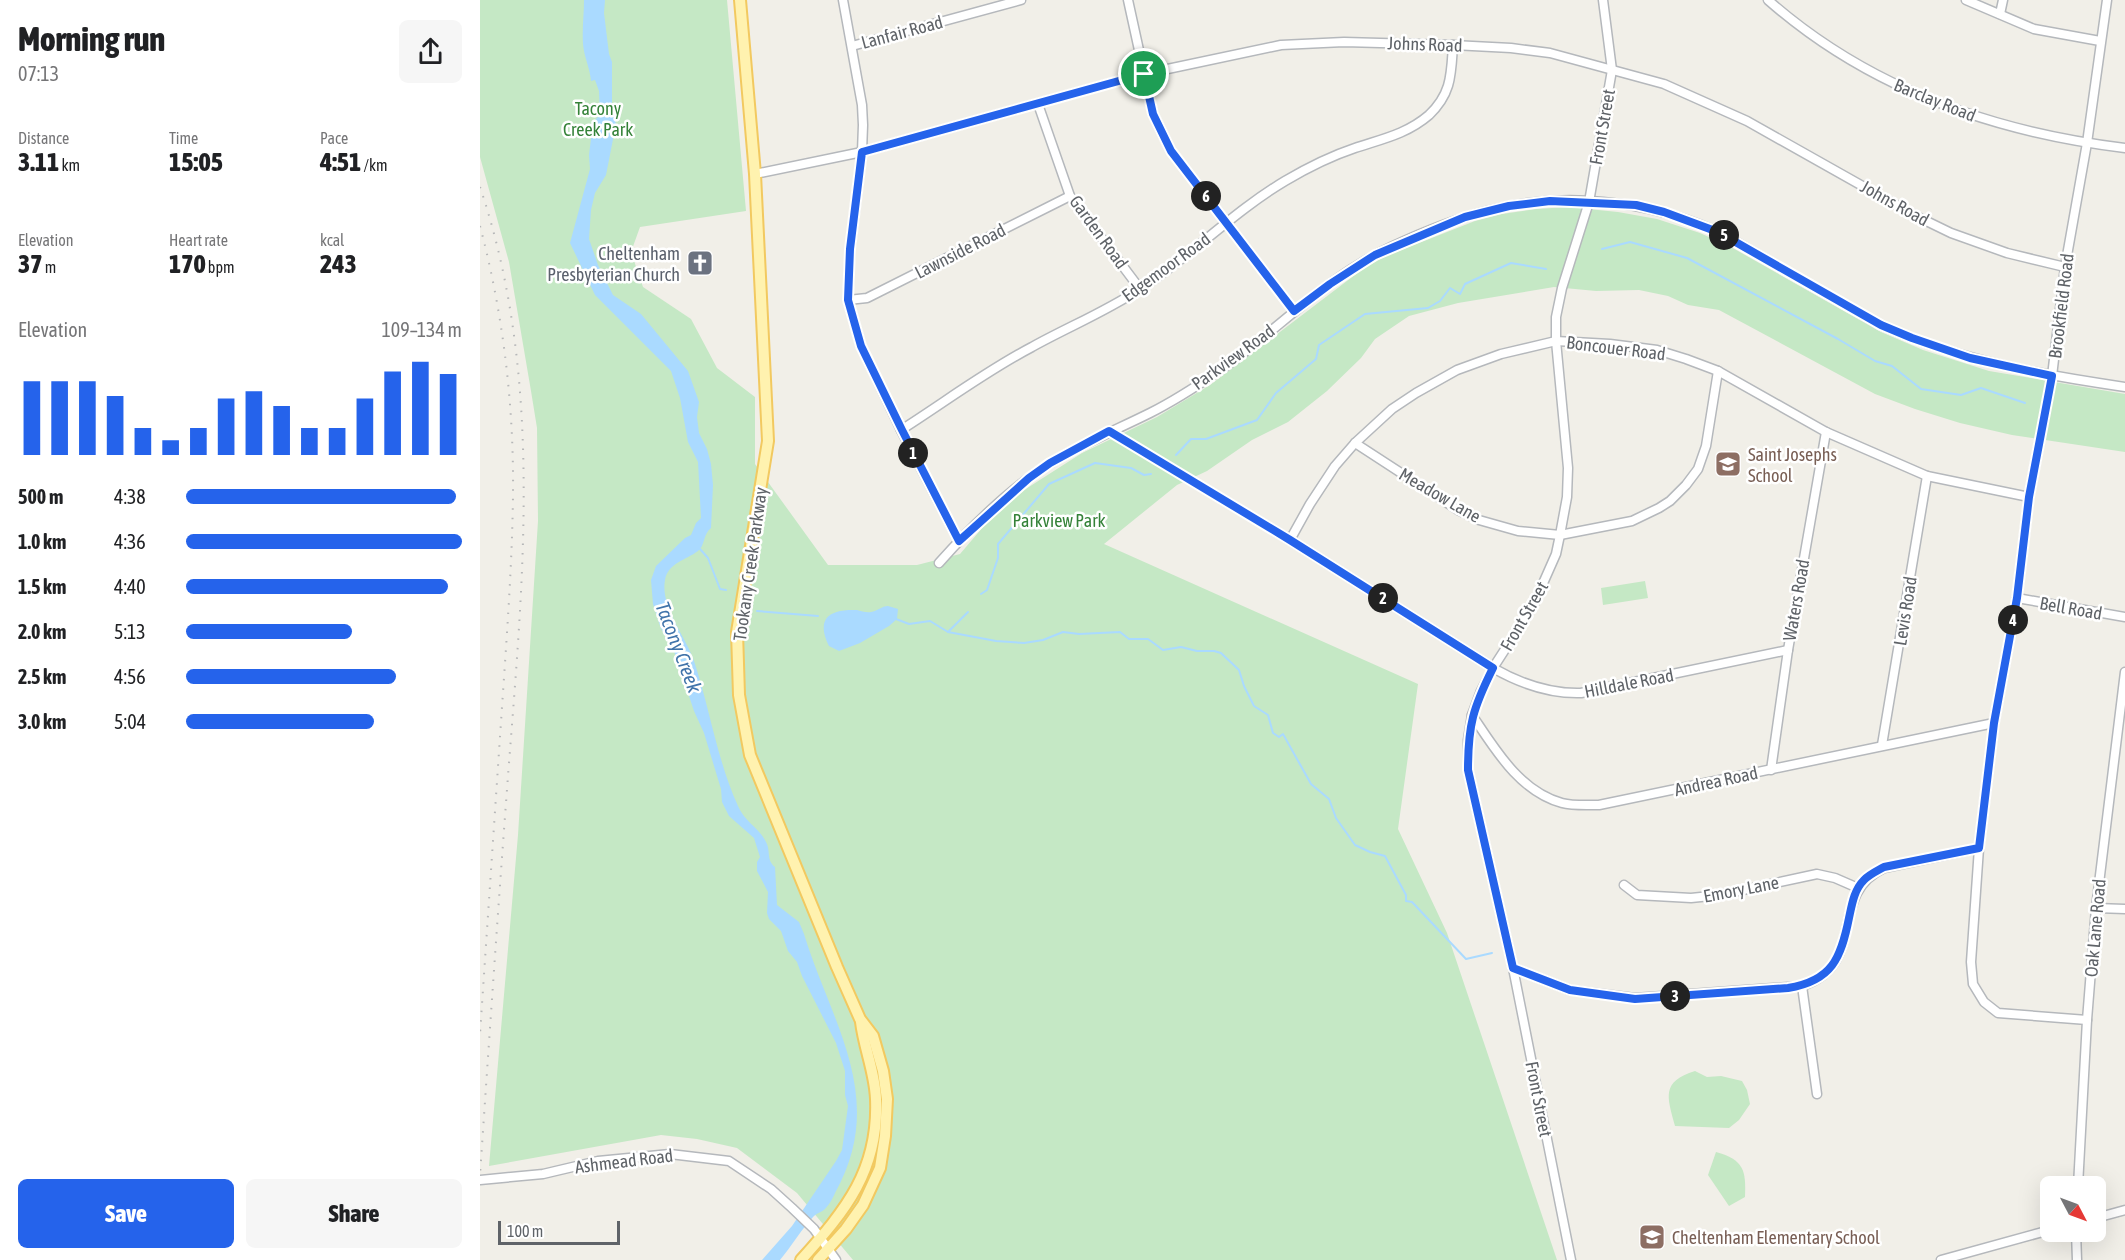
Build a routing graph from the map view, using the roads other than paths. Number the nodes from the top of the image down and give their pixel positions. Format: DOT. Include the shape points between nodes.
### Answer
graph roads {
  1 [pos="740,0"];
  2 [pos="843,0"];
  3 [pos="1021,0"];
  4 [pos="1128,0"];
  5 [pos="1603,0"];
  6 [pos="1768,0"];
  7 [pos="1966,0"];
  8 [pos="2003,0"];
  9 [pos="2107,0"];
  10 [pos="2000,14"];
  11 [pos="2100,41"];
  12 [pos="1453,45"];
  13 [pos="852,46"];
  14 [pos="1612,70"];
  15 [pos="1144,74"];
  16 [pos="1038,104"];
  17 [pos="2087,143"];
  18 [pos="2125,148"];
  19 [pos="862,152"];
  20 [pos="755,174"];
  21 [pos="1070,196"];
  22 [pos="1589,202"];
  23 [pos="1227,223"];
  24 [pos="2065,267"];
  25 [pos="1140,289"];
  26 [pos="848,300"];
  27 [pos="1294,311"];
  28 [pos="1556,341"];
  29 [pos="1718,371"];
  30 [pos="2052,376"];
  31 [pos="2125,387"];
  32 [pos="902,430"];
  33 [pos="1109,431"];
  34 [pos="1826,432"];
  35 [pos="1355,443"];
  36 [pos="1927,476"];
  37 [pos="2029,497"];
  38 [pos="1560,535"];
  39 [pos="1290,540"];
  40 [pos="959,541"];
  41 [pos="939,563"];
  42 [pos="2017,598"];
  43 [pos="2125,617"];
  44 [pos="1788,650"];
  45 [pos="1493,668"];
  46 [pos="2125,672"];
  47 [pos="2124,684"];
  48 [pos="1472,715"];
  49 [pos="1994,723"];
  50 [pos="1882,745"];
  51 [pos="1771,770"];
  52 [pos="1979,848"];
  53 [pos="1624,885"];
  54 [pos="1858,888"];
  55 [pos="2096,908"];
  56 [pos="2125,909"];
  57 [pos="1513,968"];
  58 [pos="1802,986"];
  59 [pos="860,1019"];
  60 [pos="2087,1020"];
  61 [pos="1817,1094"];
  62 [pos="2079,1176"];
  63 [pos="480,1180"];
  64 [pos="2125,1210"];
  65 [pos="2106,1215"];
  66 [pos="818,1233"];
  67 [pos="2040,1233"];
  68 [pos="2076,1242"];
  69 [pos="829,1248"];
  70 [pos="801,1260"];
  71 [pos="818,1260"];
  72 [pos="836,1260"];
  73 [pos="1571,1260"];
  74 [pos="1941,1260"];
  75 [pos="2077,1260"];
  1 -- 20 [label="main road, Tookany Creek Parkway"];
  2 -- 13 [label="street"];
  3 -- 13 [label="street, Lanfair Road"];
  4 -- 15 [label="street"];
  5 -- 14 [label="street, Front Street"];
  6 -- 17 [label="street, Barclay Road" via="1856,64 1916,95 2000,125"];
  7 -- 10 [label="street"];
  8 -- 10 [label="street"];
  9 -- 11 [label="street, Brookfield Road"];
  10 -- 11 [label="street" via="2034,29"];
  11 -- 17 [label="street, Brookfield Road"];
  12 -- 14 [label="street, Johns Road" via="1550,53"];
  12 -- 15 [label="street, Johns Road" via="1281,45"];
  12 -- 23 [label="street, Edgemoor Road" via="1448,90 1418,124 1297,174"];
  13 -- 19 [label="street" via="862,105"];
  14 -- 22 [label="street, Front Street"];
  14 -- 24 [label="street, Johns Road" via="1664,84 1748,121 1951,233 2007,253"];
  15 -- 16 [label="street, Johns Road"];
  15 -- 23 [label="street" via="1153,114 1171,151"];
  16 -- 19 [label="street, Johns Road"];
  16 -- 21 [label="street, Garden Road"];
  17 -- 18 [label="street, Barclay Road"];
  17 -- 24 [label="street, Brookfield Road"];
  19 -- 20 [label="street, Johns Road"];
  19 -- 26 [label="street"];
  20 -- 59 [label="main road, Tookany Creek Parkway" via="768,441 737,632 739,695 750,755"];
  21 -- 25 [label="street, Garden Road"];
  21 -- 26 [label="street, Lawnside Road" via="867,298"];
  22 -- 27 [label="street, Parkview Road" via="1528,203 1465,217 1375,255"];
  22 -- 28 [label="street, Front Street" via="1562,288"];
  22 -- 30 [label="street, Parkview Road" via="1636,205 1718,232 1881,325 1970,358"];
  23 -- 25 [label="street, Edgemoor Road"];
  23 -- 27 [label="street"];
  24 -- 30 [label="street, Brookfield Road"];
  25 -- 32 [label="street, Edgemoor Road" via="1003,363"];
  26 -- 32 [label="street" via="861,346"];
  27 -- 33 [label="street, Parkview Road" via="1221,370 1150,413"];
  28 -- 29 [label="street, Boncouer Road" via="1657,350"];
  28 -- 35 [label="street, Boncouer Road" via="1501,354 1438,380 1392,409"];
  28 -- 38 [label="street, Front Street" via="1568,468"];
  29 -- 34 [label="street, Boncouer Road"];
  29 -- 38 [label="street, Meadow Lane" via="1706,446 1698,469 1686,485 1670,501 1632,521"];
  30 -- 31 [label="street, Parkview Road"];
  30 -- 37 [label="street, Brookfield Road"];
  32 -- 40 [label="street"];
  33 -- 39 [label="street, Hilldale Road"];
  33 -- 40 [label="street, Parkview Road" via="1029,478"];
  34 -- 36 [label="street, Boncouer Road"];
  34 -- 44 [label="street, Waters Road"];
  35 -- 38 [label="street, Meadow Lane" via="1479,520 1518,531"];
  35 -- 39 [label="street, Boncouer Road" via="1335,466"];
  36 -- 37 [label="street, Boncouer Road"];
  36 -- 50 [label="street, Levis Road"];
  37 -- 42 [label="street, Brookfield Road"];
  38 -- 45 [label="street, Front Street" via="1553,562 1533,606"];
  39 -- 45 [label="street, Hilldale Road"];
  40 -- 41 [label="street, Parkview Road"];
  42 -- 43 [label="street, Bell Road"];
  42 -- 49 [label="street, Brookfield Road"];
  44 -- 45 [label="street, Hilldale Road" via="1581,693 1537,688"];
  44 -- 51 [label="street, Waters Road"];
  45 -- 48 [label="street, Front Street"];
  46 -- 47 [label="street, Oak Lane Road"];
  47 -- 55 [label="street, Oak Lane Road"];
  48 -- 51 [label="street, Andrea Road" via="1519,778 1563,803 1599,805"];
  48 -- 57 [label="street, Front Street" via="1468,770"];
  49 -- 50 [label="street, Andrea Road"];
  49 -- 52 [label="street, Brookfield Road"];
  50 -- 51 [label="street, Andrea Road"];
  52 -- 54 [label="street" via="1884,867"];
  52 -- 60 [label="street, Brookfield Road" via="1971,969 1978,993 1998,1013"];
  53 -- 54 [label="street, Emory Lane" via="1636,895 1691,898 1817,874"];
  54 -- 58 [label="street" via="1839,956 1821,976"];
  55 -- 56 [label="street"];
  55 -- 60 [label="street, Oak Lane Road"];
  57 -- 58 [label="street" via="1570,990 1635,999"];
  57 -- 73 [label="street, Front Street"];
  58 -- 61 [label="street"];
  59 -- 66 [label="main road" via="876,1099 870,1157 857,1189 834,1224"];
  59 -- 69 [label="main road, Tookany Creek Parkway" via="873,1036 883,1071 887,1099 885,1136 879,1168 863,1205"];
  60 -- 62 [label="street, Oak Lane Road"];
  63 -- 66 [label="street, Ashmead Road" via="543,1174 598,1161 679,1154 729,1161 771,1189"];
  64 -- 65 [label="street"];
  66 -- 69 [label="street, Ashmead Road"];
  66 -- 70 [label="main road"];
  67 -- 74 [label="street"];
  68 -- 75 [label="street"];
  69 -- 71 [label="main road, Tookany Creek Parkway"];
  69 -- 72 [label="street, Ashmead Road"];
}
